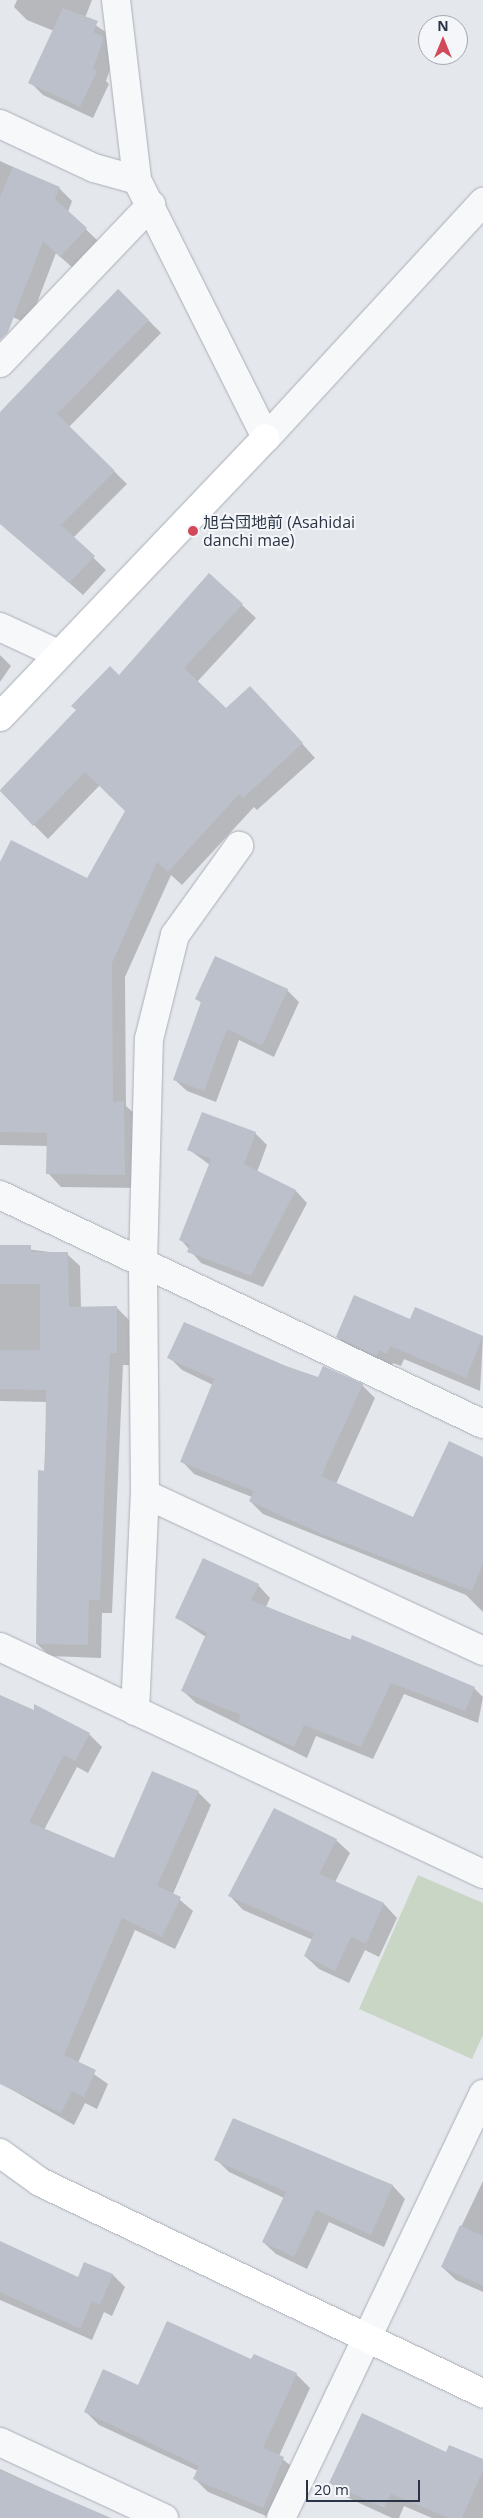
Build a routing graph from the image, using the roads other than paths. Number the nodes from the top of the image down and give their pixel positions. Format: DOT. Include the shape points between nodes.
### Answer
graph roads {
  1 [pos="116,0"];
  2 [pos="0,124"];
  3 [pos="137,180"];
  4 [pos="151,205"];
  5 [pos="481,210"];
  6 [pos="0,362"];
  7 [pos="266,438"];
  8 [pos="0,627"];
  9 [pos="58,654"];
  10 [pos="0,717"];
  11 [pos="239,846"];
  12 [pos="0,1195"];
  13 [pos="143,1265"];
  14 [pos="483,1424"];
  15 [pos="145,1494"];
  16 [pos="0,1647"];
  17 [pos="483,1651"];
  18 [pos="136,1711"];
  19 [pos="483,1874"];
  20 [pos="480,2111"];
  21 [pos="0,2153"];
  22 [pos="366,2339"];
  23 [pos="483,2393"];
  24 [pos="0,2442"];
  25 [pos="164,2518"];
  26 [pos="281,2518"];
  1 -- 3 [label="street"];
  2 -- 3 [label="street" via="94,168"];
  3 -- 4 [label="street"];
  4 -- 6 [label="street"];
  4 -- 7 [label="street"];
  5 -- 7 [label="street"];
  7 -- 9 [label="street"];
  8 -- 9 [label="street"];
  9 -- 10 [label="street"];
  11 -- 13 [label="street" via="175,935 149,1039"];
  12 -- 13 [label="street"];
  13 -- 14 [label="street"];
  13 -- 15 [label="street"];
  15 -- 17 [label="street"];
  15 -- 18 [label="street"];
  16 -- 18 [label="street"];
  18 -- 19 [label="street"];
  20 -- 22 [label="street"];
  21 -- 22 [label="street" via="40,2182"];
  22 -- 23 [label="street"];
  22 -- 26 [label="street"];
  24 -- 25 [label="street"];
}
